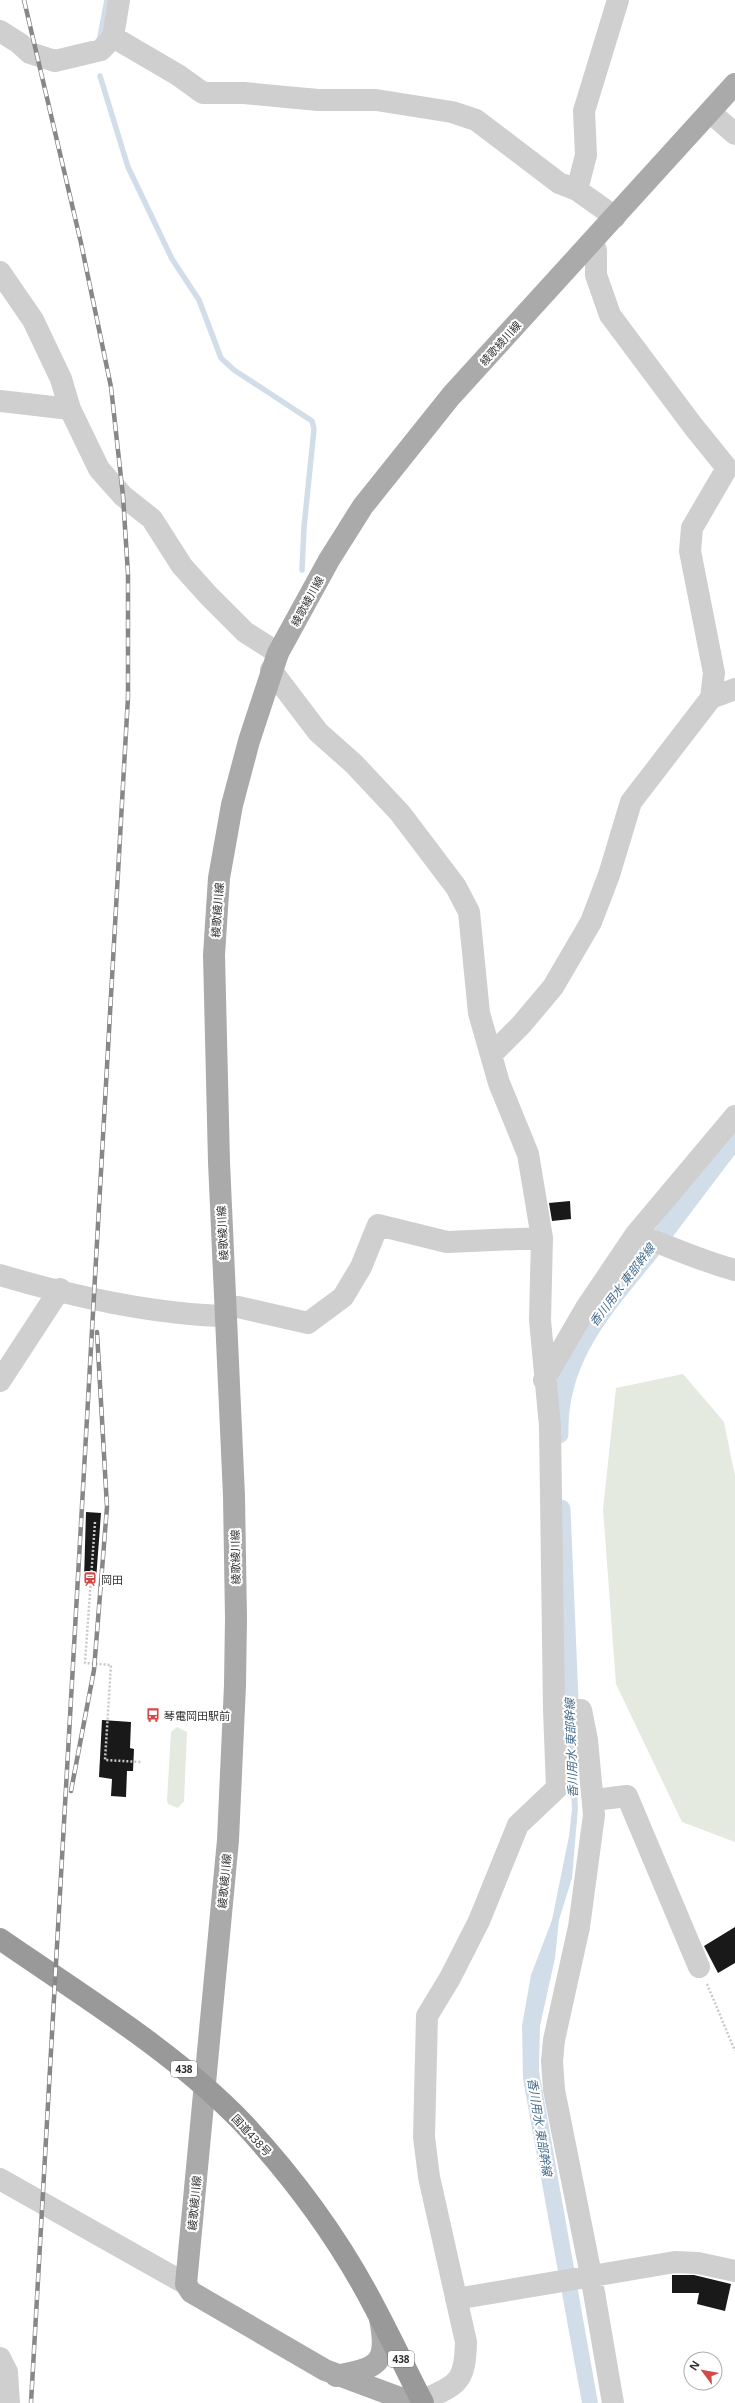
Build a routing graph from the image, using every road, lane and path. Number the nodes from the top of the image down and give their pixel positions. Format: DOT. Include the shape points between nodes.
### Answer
graph roads {
  1 [pos="120,0"];
  2 [pos="618,0"];
  3 [pos="0,31"];
  4 [pos="113,37"];
  5 [pos="735,84"];
  6 [pos="710,112"];
  7 [pos="735,134"];
  8 [pos="577,190"];
  9 [pos="615,217"];
  10 [pos="593,241"];
  11 [pos="0,272"];
  12 [pos="0,401"];
  13 [pos="70,409"];
  14 [pos="275,662"];
  15 [pos="735,689"];
  16 [pos="710,698"];
  17 [pos="491,1055"];
  18 [pos="735,1116"];
  19 [pos="636,1234"];
  20 [pos="542,1238"];
  21 [pos="735,1270"];
  22 [pos="0,1275"];
  23 [pos="60,1289"];
  24 [pos="226,1312"];
  25 [pos="544,1380"];
  26 [pos="0,1381"];
  27 [pos="95,1522"];
  28 [pos="565,1710"];
  29 [pos="142,1762"];
  30 [pos="594,1800"];
  31 [pos="0,1939"];
  32 [pos="699,1967"];
  33 [pos="735,2051"];
  34 [pos="0,2179"];
  35 [pos="735,2271"];
  36 [pos="586,2276"];
  37 [pos="186,2284"];
  38 [pos="456,2299"];
  39 [pos="380,2317"];
  40 [pos="0,2358"];
  41 [pos="336,2376"];
  42 [pos="423,2402"];
  43 [pos="9,2403"];
  44 [pos="613,2403"];
  1 -- 4 [label="street"];
  2 -- 8 [label="street" via="584,111 586,155"];
  3 -- 4 [label="street" via="19,42 30,53 55,60 101,50"];
  4 -- 8 [label="street" via="178,75 203,93 244,93 318,100 376,100 452,112 476,120 559,183"];
  5 -- 6 [label="main road, 綾歌綾川線"];
  6 -- 7 [label="street"];
  6 -- 9 [label="main road, 綾歌綾川線"];
  8 -- 9 [label="street"];
  9 -- 10 [label="main road, 綾歌綾川線"];
  10 -- 14 [label="main road, 綾歌綾川線" via="451,396 363,506 329,560"];
  10 -- 16 [label="street" via="596,251 596,275 610,315 692,426 727,468 692,528 690,551 714,673"];
  11 -- 13 [label="street" via="33,320 61,379"];
  12 -- 13 [label="street"];
  13 -- 14 [label="street" via="99,469 123,496 152,519 182,566"];
  14 -- 17 [label="street" via="318,732 354,764 400,814 456,887 469,912 479,1013"];
  14 -- 24 [label="main road, 綾歌綾川線" via="249,741 232,806 219,878 214,955 215,1046"];
  15 -- 16 [label="street"];
  16 -- 17 [label="street" via="631,802 609,875 591,922 553,987"];
  17 -- 20 [label="street" via="499,1083 528,1154"];
  18 -- 19 [label="street"];
  19 -- 21 [label="street"];
  19 -- 25 [label="street" via="586,1308"];
  20 -- 24 [label="street" via="447,1242 378,1225 361,1267 344,1297 308,1323 238,1308"];
  20 -- 25 [label="street" via="540,1320"];
  22 -- 23 [label="street"];
  23 -- 24 [label="street" via="152,1308"];
  23 -- 26 [label="street"];
  24 -- 37 [label="main road, 綾歌綾川線" via="234,1496 235,1693 228,1840"];
  25 -- 28 [label="street" via="550,1426"];
  27 -- 29 [label="path" via="85,1663 111,1665 105,1760"];
  28 -- 30 [label="street" via="581,1710"];
  28 -- 38 [label="street" via="557,1788 518,1826 479,1921 427,2016 424,2137 429,2177"];
  30 -- 32 [label="street" via="627,1796"];
  30 -- 36 [label="street" via="591,1851 579,1927 554,2040 552,2061 554,2090"];
  31 -- 39 [label="highway, 国道438号 / 438" via="157,2049 212,2094 242,2123 274,2159 332,2237"];
  32 -- 33 [label="path"];
  34 -- 37 [label="street"];
  35 -- 36 [label="street" via="698,2263 675,2262"];
  36 -- 38 [label="street"];
  36 -- 44 [label="street"];
  37 -- 41 [label="main road" via="191,2292"];
  38 -- 42 [label="street" via="466,2342 465,2367 459,2379 448,2389"];
  39 -- 41 [label="main road" via="384,2342 382,2354 376,2363 362,2370"];
  39 -- 42 [label="highway, 国道438号 / 438"];
  40 -- 43 [label="street" via="7,2372"];
  41 -- 42 [label="main road" via="410,2402"];
}
